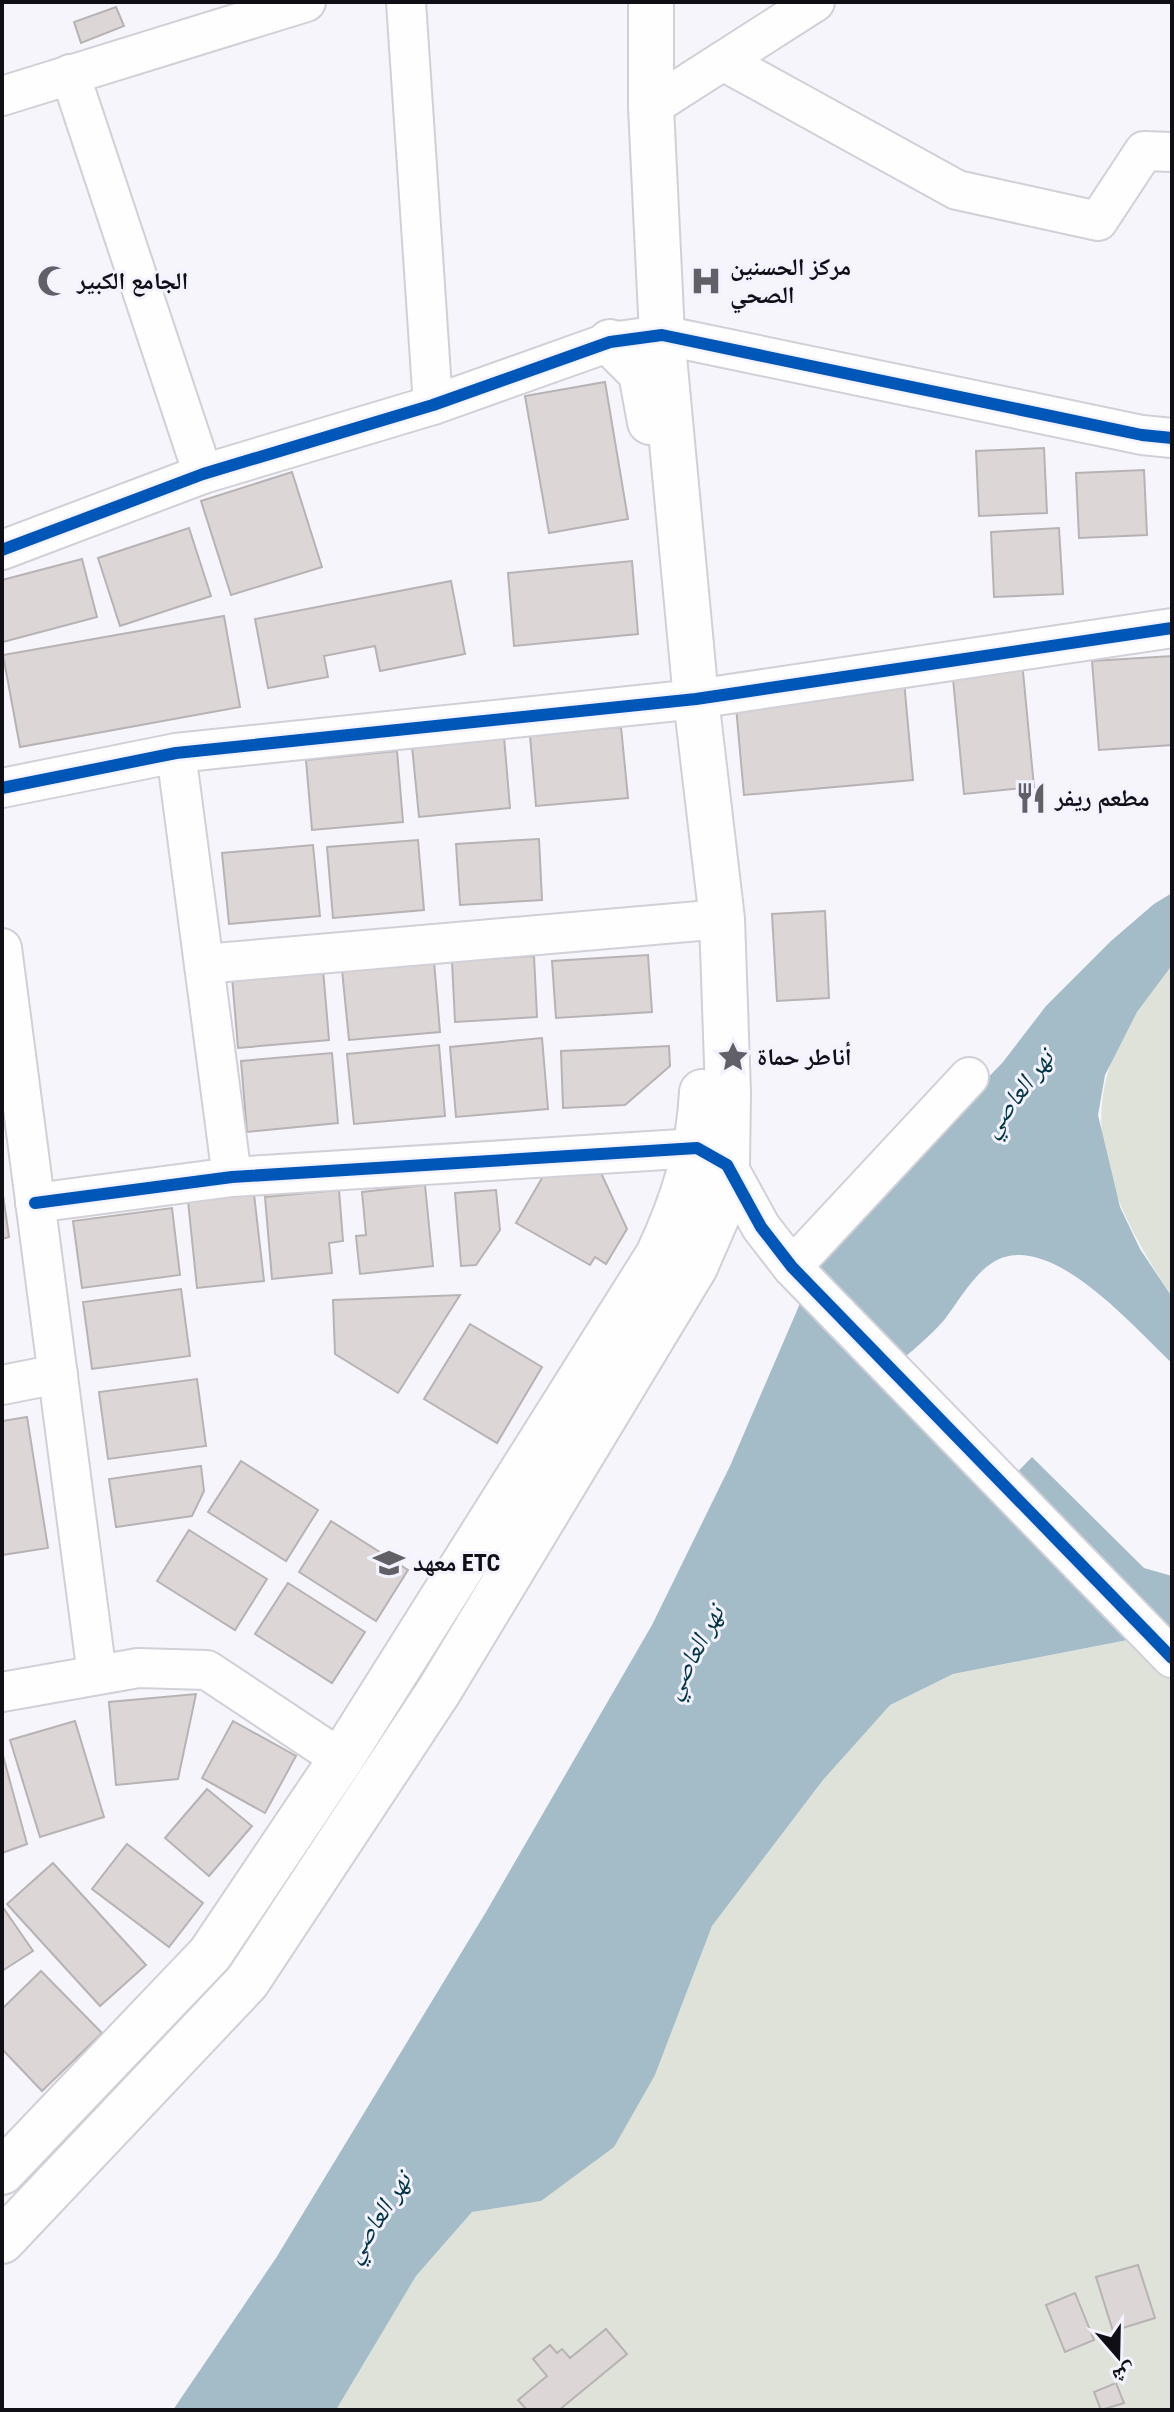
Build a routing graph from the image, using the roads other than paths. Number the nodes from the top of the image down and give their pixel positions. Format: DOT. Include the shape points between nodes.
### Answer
graph roads {
  1 [pos="306,2"];
  2 [pos="406,2"];
  3 [pos="651,2"];
  4 [pos="815,2"];
  5 [pos="723,61"];
  6 [pos="70,74"];
  7 [pos="2,96"];
  8 [pos="651,107"];
  9 [pos="1172,152"];
  10 [pos="662,335"];
  11 [pos="610,342"];
  12 [pos="433,405"];
  13 [pos="1172,438"];
  14 [pos="203,474"];
  15 [pos="2,550"];
  16 [pos="1172,628"];
  17 [pos="686,699"];
  18 [pos="176,753"];
  19 [pos="2,788"];
  20 [pos="708,920"];
  21 [pos="2,948"];
  22 [pos="204,964"];
  23 [pos="969,1077"];
  24 [pos="13,1117"];
  25 [pos="712,1157"];
  26 [pos="232,1177"];
  27 [pos="35,1203"];
  28 [pos="792,1267"];
  29 [pos="58,1374"];
  30 [pos="2,1385"];
  31 [pos="1172,1658"];
  32 [pos="97,1675"];
  33 [pos="2,1692"];
  34 [pos="341,1759"];
  35 [pos="3,2170"];
  36 [pos="2,2241"];
  1 -- 6 [label="street"];
  2 -- 12 [label="street"];
  3 -- 8 [label="main road"];
  4 -- 5 [label="street"];
  5 -- 8 [label="street"];
  5 -- 9 [label="street" via="957,190 1098,221 1144,151"];
  6 -- 7 [label="street"];
  6 -- 14 [label="street"];
  8 -- 10 [label="main road"];
  10 -- 11 [label="street"];
  10 -- 13 [label="street"];
  10 -- 17 [label="main road"];
  11 -- 12 [label="street"];
  11 -- 17 [label="main road" via="641,373 647,397"];
  12 -- 14 [label="street"];
  14 -- 15 [label="street"];
  16 -- 17 [label="street"];
  17 -- 18 [label="street"];
  17 -- 20 [label="main road"];
  18 -- 19 [label="street"];
  18 -- 22 [label="street"];
  20 -- 22 [label="street"];
  20 -- 25 [label="main road"];
  21 -- 24 [label="street"];
  22 -- 26 [label="street"];
  23 -- 28 [label="street"];
  24 -- 27 [label="street"];
  25 -- 26 [label="street"];
  25 -- 28 [label="street"];
  25 -- 34 [label="main road" via="658,1255"];
  25 -- 36 [label="main road" via="719,1212 695,1267 439,1691 247,1982"];
  26 -- 27 [label="street"];
  27 -- 29 [label="street"];
  28 -- 31 [label="street"];
  29 -- 30 [label="street"];
  29 -- 32 [label="street"];
  32 -- 33 [label="street"];
  32 -- 34 [label="street" via="138,1668 207,1670"];
  34 -- 35 [label="main road" via="210,1954"];
}
